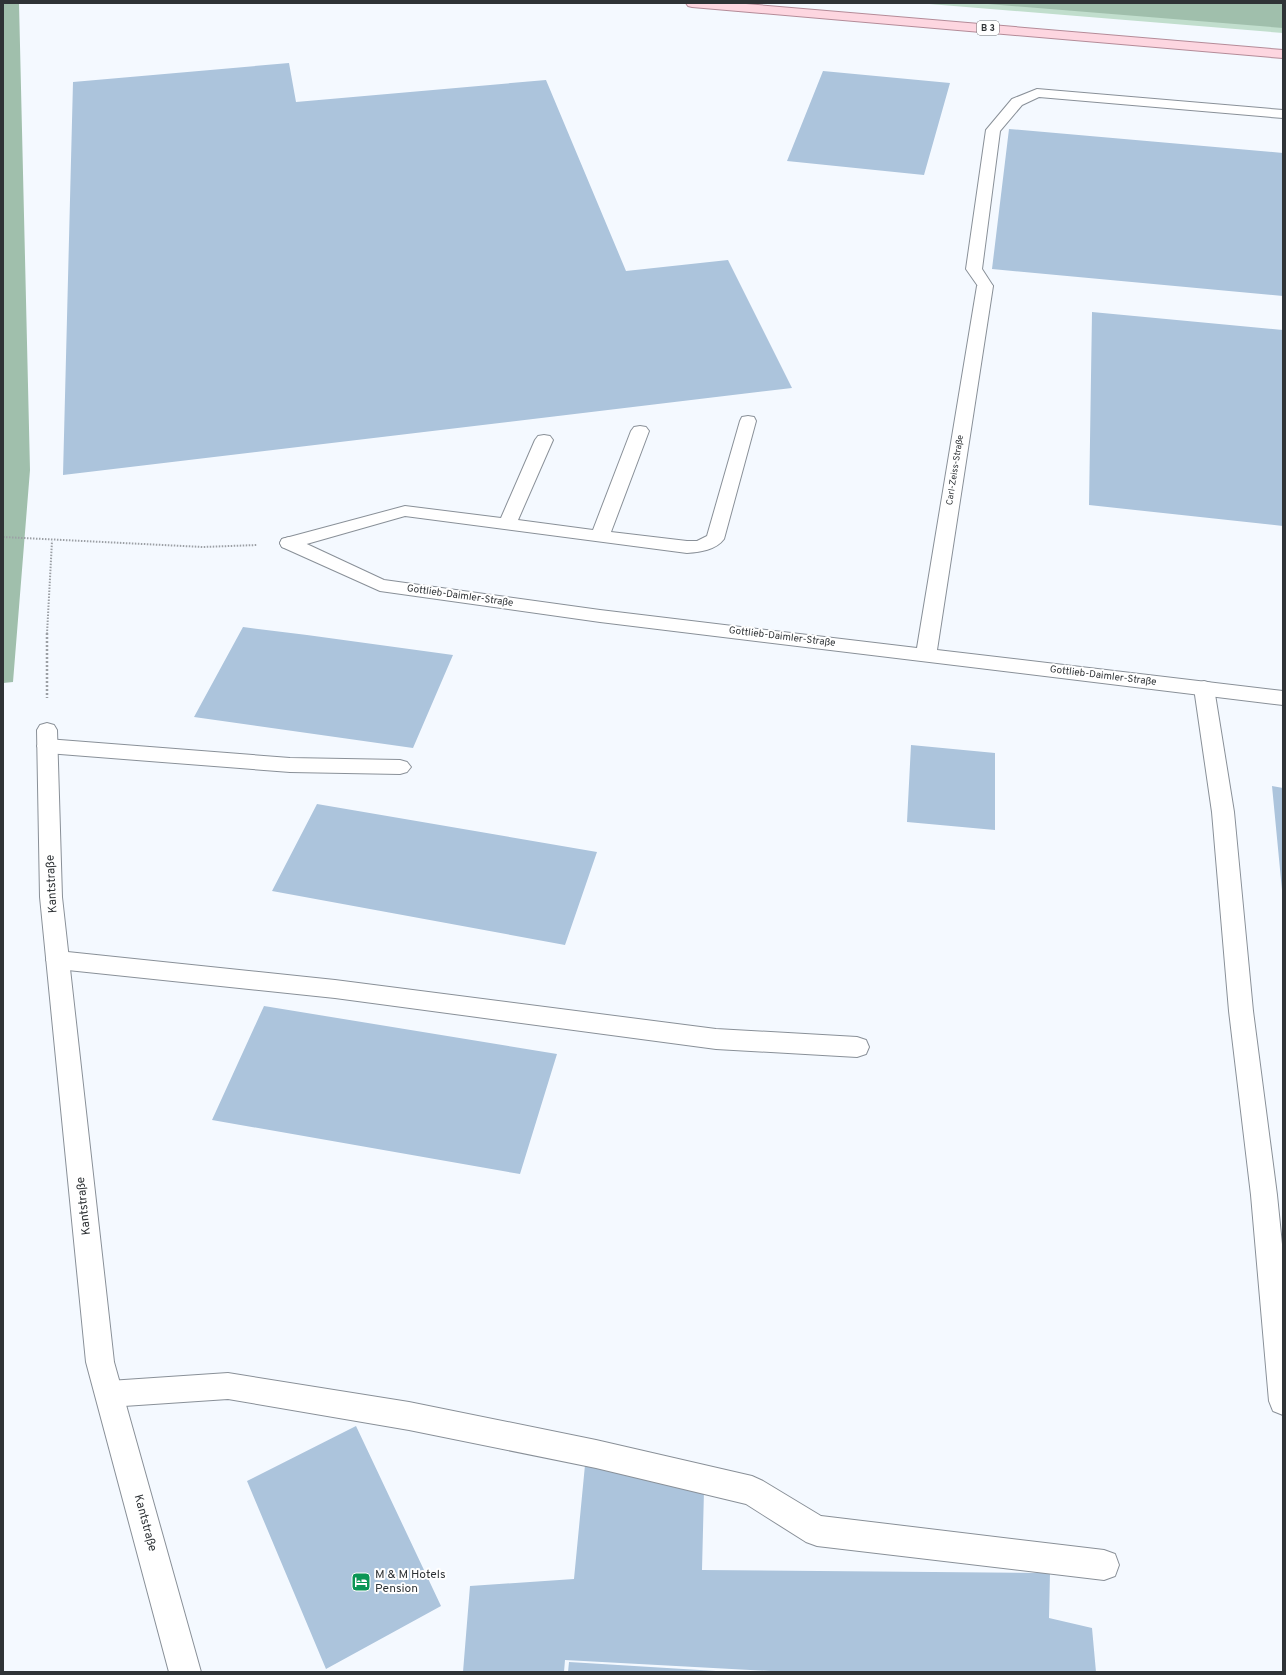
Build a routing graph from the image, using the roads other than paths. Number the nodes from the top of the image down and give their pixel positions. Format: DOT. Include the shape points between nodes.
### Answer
graph roads {
  1 [pos="692,3"];
  2 [pos="1283,54"];
  3 [pos="1283,114"];
  4 [pos="748,421"];
  5 [pos="640,431"];
  6 [pos="544,440"];
  7 [pos="507,524"];
  8 [pos="600,536"];
  9 [pos="926,654"];
  10 [pos="1204,688"];
  11 [pos="1283,698"];
  12 [pos="400,767"];
  13 [pos="58,960"];
  14 [pos="857,1047"];
  15 [pos="109,1394"];
  16 [pos="1283,1401"];
  17 [pos="1104,1565"];
  18 [pos="186,1672"];
  1 -- 2 [label="main road, B 3"];
  3 -- 9 [label="street, Carl-Zeiss-Straße" via="1037,93 1017,102 993,130 974,268 985,286"];
  4 -- 8 [label="street" via="715,539 701,546 687,546"];
  5 -- 8 [label="street"];
  6 -- 7 [label="street"];
  7 -- 8 [label="street"];
  7 -- 9 [label="street, Gottlieb-Daimler-Straße" via="405,511 289,543 380,585 600,616"];
  9 -- 10 [label="street, Gottlieb-Daimler-Straße"];
  10 -- 11 [label="street, Gottlieb-Daimler-Straße"];
  10 -- 16 [label="street" via="1223,812 1248,1083 1264,1195"];
  12 -- 13 [label="street, Kantstraße" via="290,765 47,738 52,897"];
  13 -- 14 [label="street" via="335,989 716,1038"];
  13 -- 15 [label="street, Kantstraße" via="100,1362"];
  15 -- 17 [label="street" via="228,1386 408,1416 596,1454 752,1491 817,1532"];
  15 -- 18 [label="street, Kantstraße"];
}
